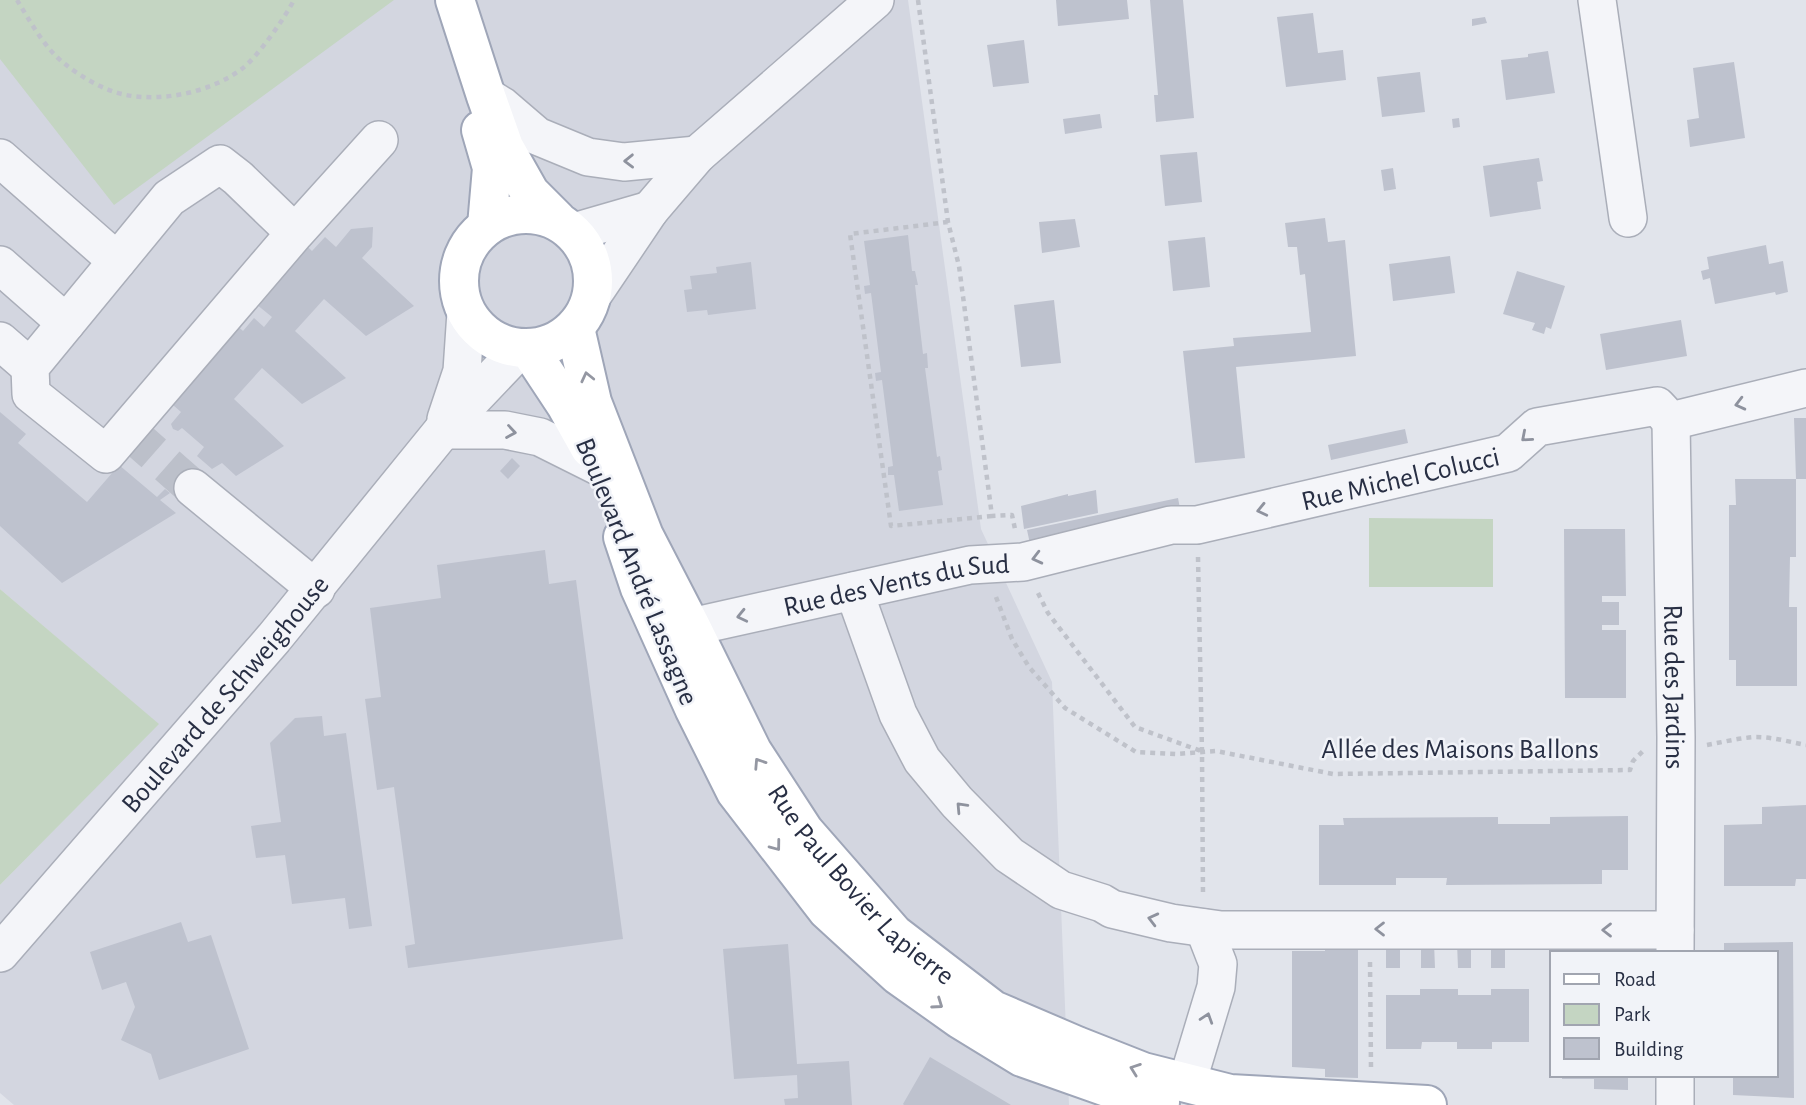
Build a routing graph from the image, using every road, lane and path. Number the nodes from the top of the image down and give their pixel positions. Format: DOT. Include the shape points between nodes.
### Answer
graph roads {
  1 [pos="17,0"];
  2 [pos="294,0"];
  3 [pos="443,0"];
  4 [pos="455,0"];
  5 [pos="875,0"];
  6 [pos="919,0"];
  7 [pos="1597,0"];
  8 [pos="486,96"];
  9 [pos="379,141"];
  10 [pos="697,155"];
  11 [pos="0,158"];
  12 [pos="650,210"];
  13 [pos="1629,218"];
  14 [pos="948,222"];
  15 [pos="487,226"];
  16 [pos="566,226"];
  17 [pos="295,233"];
  18 [pos="117,261"];
  19 [pos="0,265"];
  20 [pos="466,312"];
  21 [pos="584,312"];
  22 [pos="66,323"];
  23 [pos="0,341"];
  24 [pos="525,348"];
  25 [pos="30,367"];
  26 [pos="1806,388"];
  27 [pos="1671,421"];
  28 [pos="443,430"];
  29 [pos="600,467"];
  30 [pos="193,488"];
  31 [pos="992,516"];
  32 [pos="1197,525"];
  33 [pos="1103,542"];
  34 [pos="1023,562"];
  35 [pos="987,564"];
  36 [pos="316,589"];
  37 [pos="854,591"];
  38 [pos="691,627"];
  39 [pos="1806,745"];
  40 [pos="1675,748"];
  41 [pos="1202,752"];
  42 [pos="1204,928"];
  43 [pos="1370,929"];
  44 [pos="1675,941"];
  45 [pos="0,953"];
  46 [pos="1675,1077"];
  47 [pos="1180,1094"];
  48 [pos="1372,1103"];
  49 [pos="1427,1105"];
  50 [pos="1675,1105"];
  1 -- 2 [label="path" via="36,32 63,63 124,95 156,98 217,83 244,68"];
  3 -- 15 [label="main road" via="492,168"];
  4 -- 8 [label="main road"];
  5 -- 10 [label="street"];
  6 -- 14 [label="path"];
  7 -- 13 [label="street"];
  10 -- 8 [label="street, one-way" via="624,162 588,157 537,136"];
  8 -- 16 [label="main road" via="504,147 530,193"];
  9 -- 17 [label="street"];
  10 -- 12 [label="street"];
  11 -- 18 [label="street"];
  12 -- 16 [label="street"];
  12 -- 21 [label="street"];
  14 -- 31 [label="path" via="959,266"];
  14 -- 31 [label="path" via="850,234 891,526"];
  15 -- 16 [label="main road" via="522,213 540,214"];
  15 -- 20 [label="main road" via="473,239 459,274"];
  16 -- 21 [label="main road" via="587,251 594,273"];
  17 -- 18 [label="street" via="220,164 169,198"];
  17 -- 25 [label="street" via="106,454 31,394"];
  18 -- 22 [label="street"];
  19 -- 22 [label="street"];
  20 -- 24 [label="main road" via="489,337"];
  20 -- 28 [label="street, Boulevard de Schweighouse" via="462,370"];
  21 -- 24 [label="main road" via="562,338 546,346"];
  38 -- 21 [label="main road, Rue Paul Bovier Lapierre, one-way" via="644,536 592,402"];
  22 -- 25 [label="street"];
  23 -- 25 [label="street"];
  24 -- 28 [label="street, Boulevard de Schweighouse"];
  24 -- 29 [label="main road, Boulevard André Lassagne" via="566,405"];
  26 -- 27 [label="street, one-way"];
  27 -- 32 [label="street, Rue Michel Colucci, one-way" via="1657,406 1537,427 1508,453"];
  27 -- 40 [label="street, Rue des Jardins"];
  28 -- 29 [label="street, one-way" via="505,430 540,437"];
  28 -- 36 [label="street, Boulevard de Schweighouse"];
  29 -- 47 [label="main road, Boulevard André Lassagne, one-way" via="640,588 736,792 827,910 898,975 1022,1057 1121,1092"];
  30 -- 36 [label="street"];
  31 -- 34 [label="path" via="1012,515"];
  32 -- 33 [label="street, Rue Michel Colucci" via="1171,525"];
  32 -- 41 [label="path"];
  33 -- 34 [label="street, Rue des Vents du Sud, one-way"];
  34 -- 35 [label="street, Rue des Vents du Sud"];
  34 -- 41 [label="path" via="1048,613 1135,727"];
  35 -- 37 [label="street, Rue des Vents du Sud"];
  35 -- 41 [label="path, Allée des Maisons Ballons" via="1012,639 1028,667 1066,708 1136,752"];
  36 -- 45 [label="street, Boulevard de Schweighouse"];
  37 -- 38 [label="street, Rue des Vents du Sud, one-way"];
  42 -- 37 [label="street, one-way" via="1112,909 1061,890 1009,855 922,760 898,714"];
  47 -- 38 [label="main road, Rue Paul Bovier Lapierre, one-way" via="1143,1072 993,1010 894,934 804,831 751,751"];
  39 -- 40 [label="path, Allée des Maisons Ballons" via="1756,737"];
  40 -- 41 [label="path, Allée des Maisons Ballons" via="1655,745 1645,749 1630,769 1333,774"];
  40 -- 44 [label="street, Rue des Jardins"];
  41 -- 42 [label="path"];
  42 -- 43 [label="street"];
  47 -- 42 [label="street, one-way" via="1216,987 1219,964"];
  44 -- 43 [label="street, one-way"];
  43 -- 48 [label="path"];
  46 -- 50 [label="street"];
  47 -- 48 [label="main road, Rue Paul Bovier Lapierre"];
  48 -- 49 [label="main road, Rue Paul Bovier Lapierre"];
}
